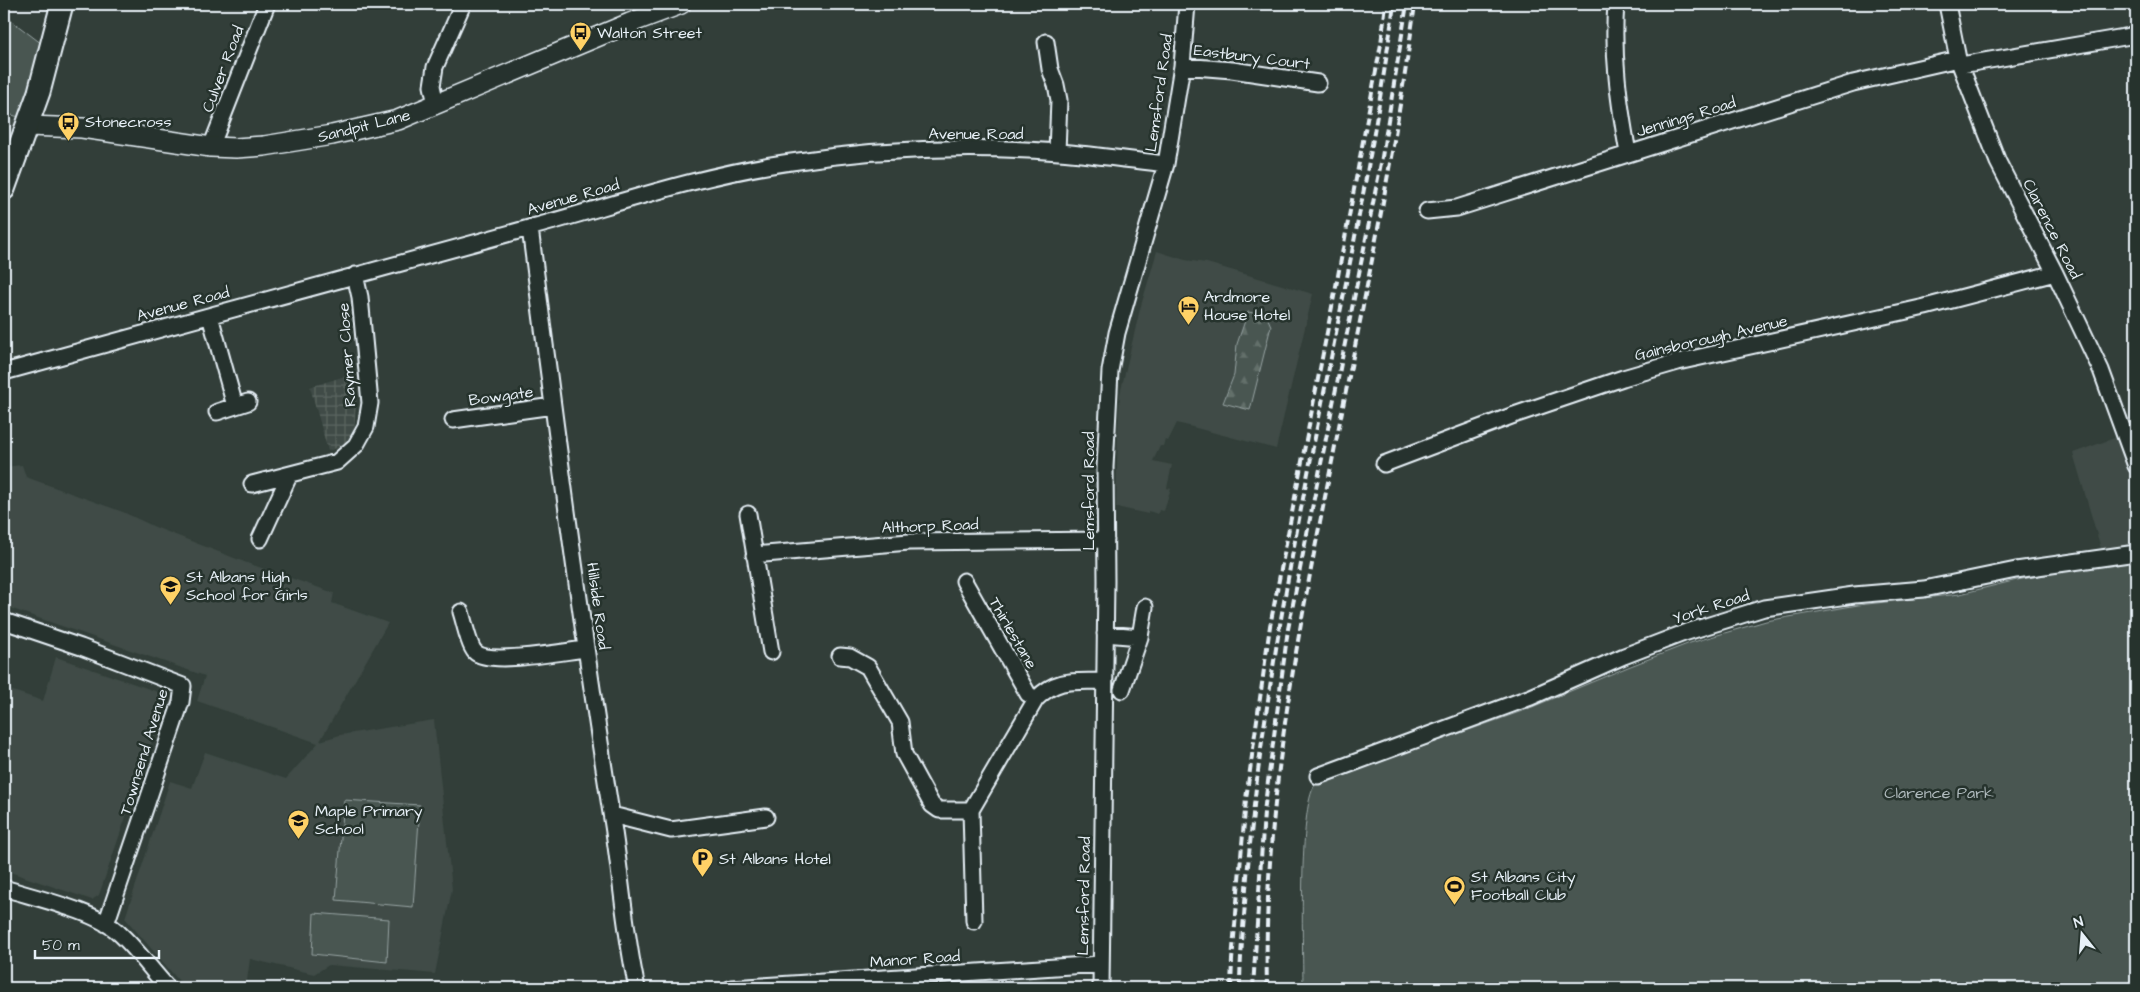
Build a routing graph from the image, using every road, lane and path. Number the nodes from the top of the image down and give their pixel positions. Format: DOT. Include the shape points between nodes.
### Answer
graph roads {
  1 [pos="62,4"];
  2 [pos="267,4"];
  3 [pos="463,4"];
  4 [pos="1187,4"];
  5 [pos="1616,4"];
  6 [pos="1947,4"];
  7 [pos="673,5"];
  8 [pos="2136,35"];
  9 [pos="1046,42"];
  10 [pos="1959,62"];
  11 [pos="1182,66"];
  12 [pos="1318,82"];
  13 [pos="436,104"];
  14 [pos="28,126"];
  15 [pos="211,147"];
  16 [pos="1057,152"];
  17 [pos="1628,153"];
  18 [pos="1166,164"];
  19 [pos="4,189"];
  20 [pos="1427,211"];
  21 [pos="530,228"];
  22 [pos="2055,273"];
  23 [pos="355,276"];
  24 [pos="210,316"];
  25 [pos="4,372"];
  26 [pos="552,406"];
  27 [pos="217,412"];
  28 [pos="453,420"];
  29 [pos="1384,464"];
  30 [pos="2136,466"];
  31 [pos="289,476"];
  32 [pos="252,484"];
  33 [pos="748,514"];
  34 [pos="260,539"];
  35 [pos="1106,540"];
  36 [pos="2136,553"];
  37 [pos="754,554"];
  38 [pos="964,581"];
  39 [pos="1145,607"];
  40 [pos="461,612"];
  41 [pos="4,621"];
  42 [pos="1105,634"];
  43 [pos="1140,637"];
  44 [pos="586,648"];
  45 [pos="770,652"];
  46 [pos="840,656"];
  47 [pos="1104,681"];
  48 [pos="1122,690"];
  49 [pos="1036,699"];
  50 [pos="1318,776"];
  51 [pos="971,810"];
  52 [pos="612,815"];
  53 [pos="766,817"];
  54 [pos="4,888"];
  55 [pos="974,921"];
  56 [pos="106,924"];
  57 [pos="1101,964"];
  58 [pos="168,988"];
  59 [pos="637,988"];
  60 [pos="731,988"];
  61 [pos="1101,988"];
  1 -- 14 [label="main road"];
  2 -- 15 [label="street, Culver Road"];
  3 -- 13 [label="street" via="435,67 432,86"];
  4 -- 11 [label="street, Lemsford Road"];
  5 -- 17 [label="street" via="1616,70"];
  6 -- 10 [label="street, Clarence Road"];
  7 -- 13 [label="street, Sandpit Lane"];
  8 -- 10 [label="street, Jennings Road"];
  9 -- 16 [label="street" via="1059,100"];
  10 -- 17 [label="street, Jennings Road" via="1853,83"];
  10 -- 22 [label="street, Clarence Road" via="1998,162"];
  11 -- 12 [label="street, Eastbury Court"];
  11 -- 18 [label="street, Lemsford Road"];
  13 -- 15 [label="street, Sandpit Lane" via="398,120 332,135 264,146"];
  14 -- 15 [label="street, Sandpit Lane" via="82,128"];
  14 -- 19 [label="main road"];
  16 -- 18 [label="street, Avenue Road"];
  16 -- 21 [label="street, Avenue Road" via="988,149 907,151 786,163 666,188"];
  17 -- 20 [label="street, Jennings Road" via="1456,208"];
  18 -- 35 [label="street, Lemsford Road" via="1117,334 1110,371 1105,467"];
  21 -- 23 [label="street, Avenue Road"];
  21 -- 26 [label="street, Hillside Road"];
  22 -- 29 [label="street, Gainsborough Avenue" via="1925,307 1678,362 1514,415"];
  22 -- 30 [label="street, Clarence Road" via="2101,370"];
  23 -- 24 [label="street, Avenue Road"];
  23 -- 31 [label="street, Raymer Close" via="360,297 370,403 366,427 356,446 337,462"];
  24 -- 25 [label="street, Avenue Road"];
  24 -- 27 [label="street" via="241,404"];
  26 -- 28 [label="street, Bowgate"];
  26 -- 44 [label="street, Hillside Road"];
  31 -- 32 [label="street, Raymer Close"];
  31 -- 34 [label="street"];
  33 -- 37 [label="street"];
  35 -- 37 [label="street, Althorp Road" via="909,542"];
  35 -- 42 [label="street, Lemsford Road"];
  36 -- 50 [label="street, York Road" via="2016,570 1924,589 1764,608 1650,646 1531,697"];
  37 -- 45 [label="street"];
  38 -- 49 [label="street, Thirlestane" via="1028,694"];
  39 -- 43 [label="street"];
  40 -- 44 [label="street" via="474,652 484,658 507,659"];
  41 -- 56 [label="street, Townsend Avenue" via="182,686 181,702"];
  42 -- 43 [label="street"];
  42 -- 47 [label="street, Lemsford Road"];
  43 -- 48 [label="street"];
  44 -- 52 [label="street, Hillside Road"];
  46 -- 51 [label="street" via="850,657 868,667 900,722 904,754 932,805 939,810"];
  47 -- 49 [label="street" via="1059,683 1047,688"];
  47 -- 57 [label="street, Lemsford Road"];
  49 -- 51 [label="street"];
  51 -- 55 [label="street"];
  52 -- 53 [label="street" via="671,830"];
  52 -- 59 [label="street, Hillside Road" via="628,946"];
  54 -- 56 [label="street"];
  56 -- 58 [label="street" via="118,932"];
  57 -- 60 [label="street, Manor Road"];
  57 -- 61 [label="street, Lemsford Road"];
}
